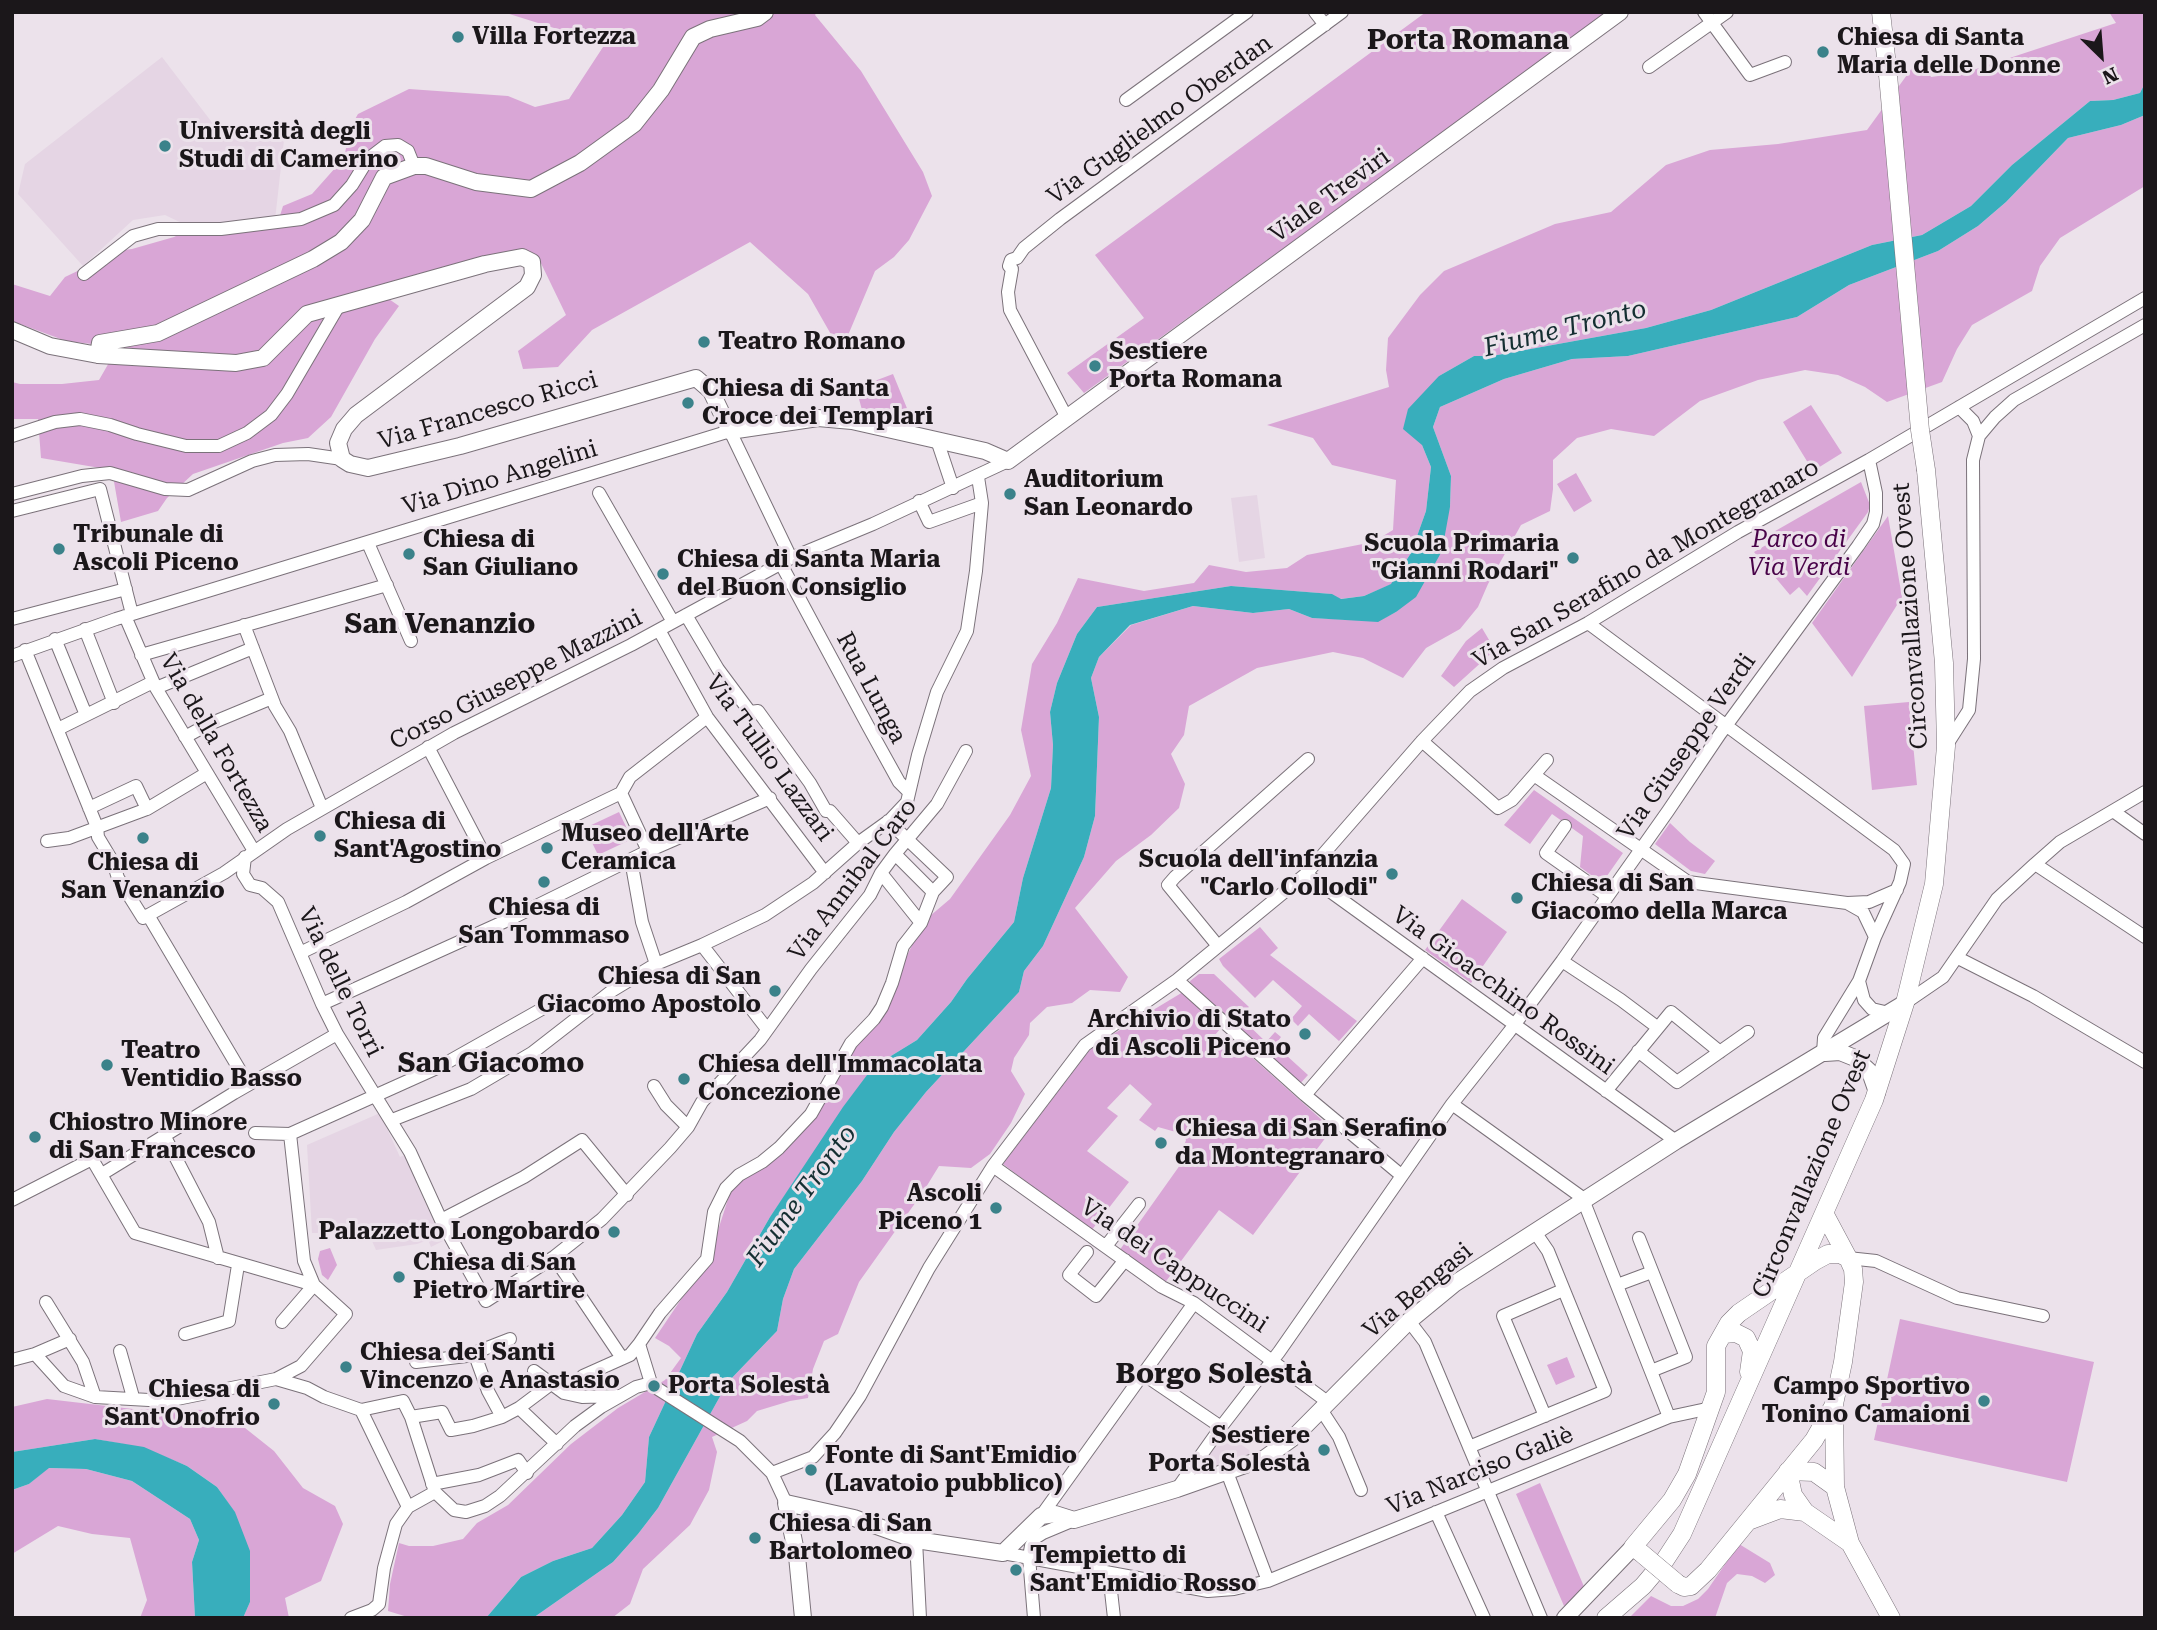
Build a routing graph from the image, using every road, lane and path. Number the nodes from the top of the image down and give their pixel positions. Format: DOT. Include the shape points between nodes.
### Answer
graph roads {
  1 [pos="765,12"];
  2 [pos="1247,12"];
  3 [pos="1315,12"];
  4 [pos="1342,12"];
  5 [pos="1620,12"];
  6 [pos="1727,12"];
  7 [pos="1881,12"];
  8 [pos="1708,18"];
  9 [pos="1325,25"];
  10 [pos="1785,62"];
  11 [pos="1648,67"];
  12 [pos="1126,100"];
  13 [pos="414,166"];
  14 [pos="84,274"];
  15 [pos="2145,298"];
  16 [pos="338,307"];
  17 [pos="2145,325"];
  18 [pos="12,330"];
  19 [pos="98,355"];
  20 [pos="1959,407"];
  21 [pos="1072,415"];
  22 [pos="730,431"];
  23 [pos="12,436"];
  24 [pos="1979,436"];
  25 [pos="937,440"];
  26 [pos="342,458"];
  27 [pos="1869,460"];
  28 [pos="1008,461"];
  29 [pos="978,477"];
  30 [pos="953,488"];
  31 [pos="599,493"];
  32 [pos="12,494"];
  33 [pos="919,501"];
  34 [pos="982,503"];
  35 [pos="12,510"];
  36 [pos="368,543"];
  37 [pos="786,561"];
  38 [pos="387,585"];
  39 [pos="126,589"];
  40 [pos="129,615"];
  41 [pos="686,615"];
  42 [pos="12,619"];
  43 [pos="673,622"];
  44 [pos="1588,623"];
  45 [pos="244,625"];
  46 [pos="85,629"];
  47 [pos="659,630"];
  48 [pos="55,639"];
  49 [pos="411,641"];
  50 [pos="253,648"];
  51 [pos="18,653"];
  52 [pos="141,655"];
  53 [pos="154,685"];
  54 [pos="272,698"];
  55 [pos="114,703"];
  56 [pos="86,715"];
  57 [pos="707,718"];
  58 [pos="1726,725"];
  59 [pos="58,729"];
  60 [pos="185,737"];
  61 [pos="1422,741"];
  62 [pos="1946,746"];
  63 [pos="428,747"];
  64 [pos="966,751"];
  65 [pos="1308,759"];
  66 [pos="1547,760"];
  67 [pos="207,773"];
  68 [pos="1534,775"];
  69 [pos="909,792"];
  70 [pos="2145,792"];
  71 [pos="621,793"];
  72 [pos="770,799"];
  73 [pos="88,806"];
  74 [pos="147,808"];
  75 [pos="322,808"];
  76 [pos="2113,811"];
  77 [pos="888,821"];
  78 [pos="97,827"];
  79 [pos="1565,827"];
  80 [pos="2145,834"];
  81 [pos="908,840"];
  82 [pos="47,841"];
  83 [pos="859,842"];
  84 [pos="1640,850"];
  85 [pos="648,851"];
  86 [pos="250,854"];
  87 [pos="895,854"];
  88 [pos="486,858"];
  89 [pos="631,860"];
  90 [pos="2035,864"];
  91 [pos="825,873"];
  92 [pos="881,873"];
  93 [pos="1306,874"];
  94 [pos="1897,890"];
  95 [pos="933,892"];
  96 [pos="1607,896"];
  97 [pos="278,902"];
  98 [pos="1847,903"];
  99 [pos="145,916"];
  100 [pos="921,923"];
  101 [pos="1875,937"];
  102 [pos="2145,937"];
  103 [pos="702,945"];
  104 [pos="1218,946"];
  105 [pos="300,953"];
  106 [pos="1423,958"];
  107 [pos="1958,958"];
  108 [pos="1562,961"];
  109 [pos="656,964"];
  110 [pos="1177,980"];
  111 [pos="1859,981"];
  112 [pos="556,1001"];
  113 [pos="1905,1003"];
  114 [pos="322,1004"];
  115 [pos="1889,1013"];
  116 [pos="1514,1025"];
  117 [pos="1657,1027"];
  118 [pos="767,1029"];
  119 [pos="1748,1032"];
  120 [pos="337,1034"];
  121 [pos="1637,1051"];
  122 [pos="1720,1052"];
  123 [pos="1823,1053"];
  124 [pos="2145,1062"];
  125 [pos="248,1084"];
  126 [pos="654,1086"];
  127 [pos="1606,1091"];
  128 [pos="1877,1092"];
  129 [pos="374,1095"];
  130 [pos="1305,1096"];
  131 [pos="1452,1104"];
  132 [pos="392,1120"];
  133 [pos="688,1127"];
  134 [pos="255,1133"];
  135 [pos="290,1134"];
  136 [pos="164,1135"];
  137 [pos="1676,1141"];
  138 [pos="993,1166"];
  139 [pos="102,1174"];
  140 [pos="1401,1175"];
  141 [pos="627,1195"];
  142 [pos="12,1200"];
  143 [pos="1584,1202"];
  144 [pos="1139,1204"];
  145 [pos="1824,1213"];
  146 [pos="441,1220"];
  147 [pos="1535,1232"];
  148 [pos="1639,1238"];
  149 [pos="1102,1243"];
  150 [pos="1087,1252"];
  151 [pos="554,1257"];
  152 [pos="218,1258"];
  153 [pos="1848,1258"];
  154 [pos="1125,1260"];
  155 [pos="238,1265"];
  156 [pos="1652,1272"];
  157 [pos="1798,1275"];
  158 [pos="314,1285"];
  159 [pos="1618,1285"];
  160 [pos="1563,1290"];
  161 [pos="486,1301"];
  162 [pos="46,1302"];
  163 [pos="1194,1303"];
  164 [pos="2043,1316"];
  165 [pos="1409,1321"];
  166 [pos="282,1322"];
  167 [pos="186,1334"];
  168 [pos="1723,1334"];
  169 [pos="70,1339"];
  170 [pos="510,1339"];
  171 [pos="639,1345"];
  172 [pos="120,1351"];
  173 [pos="35,1354"];
  174 [pos="475,1356"];
  175 [pos="622,1358"];
  176 [pos="13,1361"];
  177 [pos="1272,1361"];
  178 [pos="416,1362"];
  179 [pos="301,1366"];
  180 [pos="534,1371"];
  181 [pos="1651,1371"];
  182 [pos="1143,1374"];
  183 [pos="583,1376"];
  184 [pos="276,1379"];
  185 [pos="551,1384"];
  186 [pos="655,1386"];
  187 [pos="1747,1386"];
  188 [pos="307,1388"];
  189 [pos="617,1396"];
  190 [pos="95,1397"];
  191 [pos="133,1397"];
  192 [pos="1834,1404"];
  193 [pos="1326,1407"];
  194 [pos="519,1408"];
  195 [pos="1711,1408"];
  196 [pos="361,1410"];
  197 [pos="1545,1416"];
  198 [pos="411,1417"];
  199 [pos="502,1417"];
  200 [pos="1669,1417"];
  201 [pos="1221,1427"];
  202 [pos="557,1444"];
  203 [pos="1469,1447"];
  204 [pos="1788,1471"];
  205 [pos="1227,1472"];
  206 [pos="527,1473"];
  207 [pos="772,1473"];
  208 [pos="1835,1487"];
  209 [pos="434,1488"];
  210 [pos="1177,1489"];
  211 [pos="1361,1490"];
  212 [pos="1488,1491"];
  213 [pos="786,1503"];
  214 [pos="408,1507"];
  215 [pos="1436,1512"];
  216 [pos="1805,1512"];
  217 [pos="1041,1516"];
  218 [pos="1074,1520"];
  219 [pos="1748,1521"];
  220 [pos="916,1540"];
  221 [pos="1850,1542"];
  222 [pos="1636,1550"];
  223 [pos="1003,1553"];
  224 [pos="1029,1557"];
  225 [pos="1109,1573"];
  226 [pos="1268,1581"];
  227 [pos="1613,1612"];
  228 [pos="351,1618"];
  229 [pos="803,1618"];
  230 [pos="920,1618"];
  231 [pos="1034,1618"];
  232 [pos="1114,1618"];
  233 [pos="1484,1618"];
  234 [pos="1541,1618"];
  235 [pos="1565,1618"];
  236 [pos="1891,1618"];
  1 -- 13 [label="street" via="693,37 634,124 580,163 531,189 475,182"];
  2 -- 12 [label="street"];
  3 -- 9 [label="street"];
  4 -- 9 [label="street, Via Guglielmo Oberdan"];
  5 -- 21 [label="street, Viale Treviri"];
  6 -- 8 [label="street"];
  7 -- 62 [label="main road, Circonvallazione Ovest, bridge" via="1944,663"];
  8 -- 10 [label="street" via="1750,75"];
  8 -- 11 [label="street"];
  9 -- 21 [label="street, Via Guglielmo Oberdan" via="1036,237 1014,269 1008,292 1010,310"];
  13 -- 14 [label="street" via="408,151 398,145 385,146 368,159 334,205 296,219 221,229 158,229 133,236"];
  13 -- 19 [label="street" via="384,177 362,220 332,248 158,333 100,343"];
  15 -- 20 [label="street, Via San Serafino da Montegranaro"];
  16 -- 19 [label="street" via="307,314 263,358 236,363"];
  16 -- 23 [label="street" via="271,415 219,446 186,446 80,419"];
  16 -- 26 [label="street, Via Francesco Ricci" via="485,264 522,257 532,262 533,275 527,287 356,415 338,443"];
  17 -- 24 [label="street" via="2014,400"];
  18 -- 19 [label="street" via="50,346"];
  20 -- 24 [label="street" via="1973,421"];
  20 -- 27 [label="street, Via San Serafino da Montegranaro"];
  21 -- 28 [label="street, Viale Treviri"];
  22 -- 25 [label="street, Via Dino Angelini" via="818,418 878,425"];
  22 -- 26 [label="street, Via Francesco Ricci" via="711,391 696,378 368,468"];
  22 -- 36 [label="street, Via Dino Angelini"];
  22 -- 37 [label="street, Rua Lunga"];
  24 -- 62 [label="street" via="1973,460 1974,659 1969,710"];
  25 -- 28 [label="street, Via Dino Angelini"];
  25 -- 30 [label="street"];
  26 -- 32 [label="street" via="275,455 188,490 165,489 110,472"];
  27 -- 44 [label="street, Via San Serafino da Montegranaro"];
  27 -- 58 [label="street, Via Giuseppe Verdi" via="1876,493 1873,524"];
  28 -- 29 [label="street, Corso Giuseppe Mazzini"];
  29 -- 30 [label="street, Corso Giuseppe Mazzini"];
  29 -- 34 [label="street"];
  30 -- 33 [label="street, Corso Giuseppe Mazzini"];
  31 -- 43 [label="street"];
  33 -- 34 [label="street" via="929,522"];
  33 -- 37 [label="street, Corso Giuseppe Mazzini"];
  34 -- 69 [label="street" via="967,631 937,692"];
  35 -- 39 [label="street, Via della Fortezza" via="100,489"];
  36 -- 38 [label="street"];
  36 -- 40 [label="street, Via Dino Angelini"];
  37 -- 41 [label="street, Corso Giuseppe Mazzini"];
  37 -- 69 [label="street, Rua Lunga" via="867,726"];
  38 -- 45 [label="street"];
  38 -- 49 [label="street"];
  39 -- 40 [label="street, Via della Fortezza"];
  39 -- 42 [label="street"];
  40 -- 46 [label="street, Via Dino Angelini"];
  40 -- 52 [label="street, Via della Fortezza"];
  41 -- 43 [label="street, Corso Giuseppe Mazzini"];
  41 -- 83 [label="street" via="750,712 758,711 826,811"];
  43 -- 47 [label="street, Corso Giuseppe Mazzini"];
  44 -- 58 [label="street"];
  44 -- 61 [label="street, Via San Serafino da Montegranaro" via="1470,691"];
  45 -- 50 [label="street"];
  45 -- 52 [label="street"];
  46 -- 48 [label="street, Via Dino Angelini"];
  46 -- 55 [label="street"];
  47 -- 57 [label="street, Via Tullio Lazzari"];
  47 -- 63 [label="street, Corso Giuseppe Mazzini"];
  48 -- 51 [label="street, Via Dino Angelini"];
  48 -- 56 [label="street"];
  50 -- 53 [label="street"];
  50 -- 54 [label="street"];
  51 -- 59 [label="street"];
  52 -- 53 [label="street, Via della Fortezza"];
  53 -- 55 [label="street"];
  53 -- 60 [label="street, Via della Fortezza"];
  54 -- 60 [label="street"];
  54 -- 75 [label="street"];
  55 -- 56 [label="street"];
  56 -- 59 [label="street"];
  57 -- 71 [label="street" via="630,777"];
  57 -- 72 [label="street, Via Tullio Lazzari"];
  58 -- 84 [label="street, Via Giuseppe Verdi"];
  58 -- 94 [label="street" via="1894,850 1904,864"];
  59 -- 73 [label="street"];
  60 -- 67 [label="street, Via della Fortezza"];
  61 -- 68 [label="street" via="1498,808 1512,800"];
  61 -- 93 [label="street, Via San Serafino da Montegranaro"];
  62 -- 113 [label="main road, Circonvallazione Ovest" via="1934,884"];
  63 -- 75 [label="street, Corso Giuseppe Mazzini"];
  63 -- 88 [label="street"];
  64 -- 81 [label="street, Via Annibal Caro" via="937,804"];
  65 -- 104 [label="street" via="1168,885"];
  66 -- 68 [label="street"];
  67 -- 74 [label="street"];
  67 -- 86 [label="street, Via della Fortezza"];
  68 -- 84 [label="street"];
  69 -- 77 [label="street" via="907,802"];
  70 -- 76 [label="street"];
  71 -- 85 [label="street"];
  71 -- 88 [label="street"];
  72 -- 85 [label="street"];
  72 -- 91 [label="street, Via Tullio Lazzari"];
  73 -- 74 [label="street" via="136,786"];
  73 -- 78 [label="street"];
  74 -- 78 [label="street"];
  75 -- 86 [label="street, Corso Giuseppe Mazzini"];
  76 -- 80 [label="street"];
  76 -- 90 [label="street" via="2060,842"];
  77 -- 81 [label="street"];
  77 -- 83 [label="street"];
  78 -- 82 [label="street"];
  78 -- 99 [label="street" via="118,878"];
  79 -- 96 [label="street" via="1546,853"];
  81 -- 87 [label="street, Via Annibal Caro"];
  81 -- 95 [label="street" via="947,877"];
  83 -- 91 [label="street"];
  84 -- 96 [label="street, Via Giuseppe Verdi"];
  84 -- 98 [label="street" via="1688,882"];
  85 -- 89 [label="street"];
  86 -- 97 [label="street, Via della Fortezza" via="243,874 250,885 262,888"];
  86 -- 99 [label="street, Corso Giuseppe Mazzini"];
  87 -- 92 [label="street, Via Annibal Caro"];
  87 -- 95 [label="street"];
  88 -- 105 [label="street"];
  89 -- 109 [label="street" via="642,922"];
  89 -- 114 [label="street"];
  90 -- 102 [label="street"];
  90 -- 107 [label="street" via="1997,899"];
  91 -- 103 [label="street" via="765,915"];
  92 -- 100 [label="street"];
  92 -- 118 [label="street, Via Annibal Caro" via="870,895"];
  93 -- 104 [label="street, Via San Serafino da Montegranaro"];
  93 -- 106 [label="street, Via Gioacchino Rossini"];
  94 -- 98 [label="street" via="1869,902"];
  94 -- 101 [label="street"];
  95 -- 100 [label="street"];
  96 -- 108 [label="street, Via Giuseppe Verdi"];
  97 -- 105 [label="street, Via delle Torri"];
  98 -- 101 [label="street" via="1863,912"];
  99 -- 125 [label="street"];
  100 -- 171 [label="street" via="903,946 882,1007 852,1043 811,1114 779,1148 726,1188 714,1212 707,1259 660,1312"];
  101 -- 111 [label="street"];
  103 -- 109 [label="street"];
  103 -- 118 [label="street"];
  104 -- 110 [label="street, Via San Serafino da Montegranaro"];
  105 -- 114 [label="street, Via delle Torri"];
  106 -- 116 [label="street, Via Gioacchino Rossini"];
  106 -- 130 [label="street"];
  107 -- 113 [label="street" via="1943,977"];
  107 -- 124 [label="street"];
  108 -- 116 [label="street, Via Giuseppe Verdi"];
  108 -- 117 [label="street"];
  109 -- 132 [label="street" via="613,990 531,1053 471,1089"];
  110 -- 130 [label="street"];
  110 -- 138 [label="street, Via San Serafino da Montegranaro" via="1086,1045"];
  111 -- 115 [label="street" via="1871,1009"];
  111 -- 123 [label="street" via="1824,1038"];
  112 -- 129 [label="street" via="439,1067"];
  113 -- 115 [label="street, Via Bengasi"];
  113 -- 128 [label="main road, Circonvallazione Ovest"];
  114 -- 120 [label="street, Via delle Torri"];
  115 -- 123 [label="street, Via Bengasi"];
  116 -- 127 [label="street, Via Gioacchino Rossini"];
  116 -- 131 [label="street, Via Giuseppe Verdi"];
  117 -- 121 [label="street"];
  117 -- 122 [label="street" via="1671,1012"];
  118 -- 133 [label="street, Via Annibal Caro" via="702,1102"];
  119 -- 122 [label="street"];
  120 -- 125 [label="street"];
  120 -- 129 [label="street, Via delle Torri"];
  121 -- 122 [label="street" via="1677,1082"];
  121 -- 127 [label="street"];
  123 -- 128 [label="street" via="1840,1052 1855,1058 1870,1072"];
  123 -- 137 [label="street, Via Bengasi"];
  125 -- 136 [label="street"];
  126 -- 133 [label="street"];
  127 -- 137 [label="street, Via Gioacchino Rossini"];
  128 -- 145 [label="main road, Circonvallazione Ovest"];
  129 -- 132 [label="street, Via delle Torri"];
  129 -- 135 [label="street"];
  130 -- 140 [label="street"];
  131 -- 140 [label="street, Via Giuseppe Verdi"];
  131 -- 143 [label="street"];
  132 -- 146 [label="street, Via delle Torri"];
  133 -- 141 [label="street, Via Annibal Caro"];
  134 -- 135 [label="street"];
  135 -- 158 [label="street" via="304,1261"];
  136 -- 139 [label="street"];
  136 -- 152 [label="street" via="209,1222"];
  137 -- 143 [label="street, Via Bengasi"];
  138 -- 149 [label="street, Via dei Cappuccini"];
  138 -- 207 [label="street, Via San Serafino da Montegranaro" via="835,1433 813,1457"];
  139 -- 142 [label="street" via="92,1159"];
  139 -- 152 [label="street" via="135,1233"];
  140 -- 177 [label="street, Via Giuseppe Verdi"];
  141 -- 146 [label="street" via="582,1140 524,1177"];
  141 -- 151 [label="street, Via Annibal Caro"];
  143 -- 147 [label="street, Via Bengasi"];
  143 -- 159 [label="street"];
  144 -- 149 [label="street"];
  145 -- 153 [label="main road"];
  145 -- 157 [label="main road, Circonvallazione Ovest"];
  146 -- 161 [label="street, Via delle Torri"];
  147 -- 160 [label="street"];
  147 -- 165 [label="street, Via Bengasi" via="1454,1284"];
  148 -- 156 [label="street"];
  149 -- 154 [label="street, Via dei Cappuccini"];
  150 -- 154 [label="street" via="1069,1275 1096,1296"];
  151 -- 161 [label="street, Via Annibal Caro"];
  151 -- 175 [label="street"];
  152 -- 155 [label="street"];
  153 -- 157 [label="main road" via="1828,1254"];
  153 -- 164 [label="street" via="1876,1261 1957,1298"];
  153 -- 192 [label="main road" via="1854,1282"];
  154 -- 163 [label="street, Via dei Cappuccini" via="1161,1287"];
  155 -- 158 [label="street"];
  155 -- 167 [label="street" via="229,1321"];
  156 -- 159 [label="street"];
  156 -- 181 [label="street" via="1686,1357"];
  157 -- 168 [label="main road" via="1740,1313"];
  157 -- 187 [label="main road, Circonvallazione Ovest"];
  158 -- 166 [label="street"];
  158 -- 179 [label="street" via="346,1314"];
  159 -- 181 [label="street"];
  160 -- 197 [label="street" via="1503,1316"];
  160 -- 197 [label="street" via="1605,1391"];
  162 -- 169 [label="street"];
  163 -- 177 [label="street, Via dei Cappuccini"];
  163 -- 182 [label="street"];
  165 -- 193 [label="street, Via Bengasi"];
  165 -- 203 [label="street" via="1425,1342"];
  168 -- 187 [label="main road" via="1746,1338 1752,1351"];
  168 -- 195 [label="main road" via="1716,1346 1716,1392"];
  169 -- 173 [label="street"];
  169 -- 190 [label="street"];
  170 -- 174 [label="street"];
  171 -- 175 [label="street"];
  171 -- 186 [label="street"];
  172 -- 191 [label="street"];
  173 -- 176 [label="street"];
  173 -- 190 [label="street" via="64,1386"];
  174 -- 178 [label="street"];
  174 -- 199 [label="street"];
  175 -- 183 [label="street"];
  177 -- 193 [label="street, Via dei Cappuccini"];
  177 -- 201 [label="street, Via Giuseppe Verdi"];
  179 -- 184 [label="street"];
  179 -- 188 [label="street"];
  180 -- 185 [label="street"];
  181 -- 200 [label="street"];
  182 -- 201 [label="street"];
  182 -- 217 [label="street"];
  184 -- 188 [label="street"];
  184 -- 191 [label="street" via="167,1401"];
  185 -- 189 [label="street" via="564,1392"];
  185 -- 194 [label="street"];
  186 -- 189 [label="street" via="636,1387"];
  186 -- 207 [label="street" via="740,1441"];
  187 -- 227 [label="main road, Circonvallazione Ovest" via="1682,1534 1665,1560"];
  188 -- 196 [label="street"];
  189 -- 202 [label="street"];
  190 -- 191 [label="street"];
  192 -- 204 [label="main road" via="1814,1440"];
  192 -- 208 [label="main road"];
  193 -- 205 [label="street, Via Bengasi" via="1265,1458"];
  193 -- 211 [label="street"];
  194 -- 199 [label="street"];
  194 -- 202 [label="street"];
  195 -- 200 [label="street, Via Narciso Galiè"];
  195 -- 222 [label="main road" via="1686,1474"];
  196 -- 198 [label="street" via="403,1401"];
  196 -- 214 [label="street"];
  197 -- 203 [label="street"];
  198 -- 199 [label="street" via="442,1412 451,1430"];
  198 -- 209 [label="street"];
  200 -- 212 [label="street, Via Narciso Galiè"];
  201 -- 210 [label="street, Via Giuseppe Verdi"];
  202 -- 206 [label="street"];
  203 -- 212 [label="street"];
  204 -- 208 [label="main road" via="1814,1472"];
  204 -- 216 [label="main road" via="1793,1494"];
  204 -- 219 [label="main road"];
  205 -- 210 [label="street, Via Bengasi"];
  205 -- 226 [label="street"];
  206 -- 209 [label="street" via="518,1460"];
  206 -- 209 [label="street" via="474,1511 454,1510"];
  207 -- 213 [label="street"];
  208 -- 221 [label="main road"];
  209 -- 214 [label="street"];
  210 -- 218 [label="street, Via Bengasi"];
  212 -- 215 [label="street, Via Narciso Galiè"];
  212 -- 234 [label="street"];
  213 -- 220 [label="street" via="854,1518"];
  213 -- 229 [label="street"];
  214 -- 228 [label="street" via="393,1535 379,1604"];
  215 -- 226 [label="street, Via Narciso Galiè"];
  215 -- 233 [label="street"];
  216 -- 219 [label="main road" via="1780,1509"];
  216 -- 221 [label="main road"];
  217 -- 218 [label="street, Via Bengasi" via="1055,1514"];
  217 -- 223 [label="street"];
  218 -- 224 [label="street, Via Bengasi" via="1035,1538"];
  219 -- 222 [label="main road, bridge" via="1697,1583 1684,1587"];
  220 -- 223 [label="street"];
  220 -- 230 [label="street"];
  221 -- 236 [label="main road"];
  222 -- 235 [label="street"];
  223 -- 224 [label="street, Via Narciso Galiè"];
  224 -- 225 [label="street, Via Narciso Galiè"];
  224 -- 231 [label="street"];
  225 -- 226 [label="street, Via Narciso Galiè" via="1208,1591"];
  225 -- 232 [label="street"];
}
